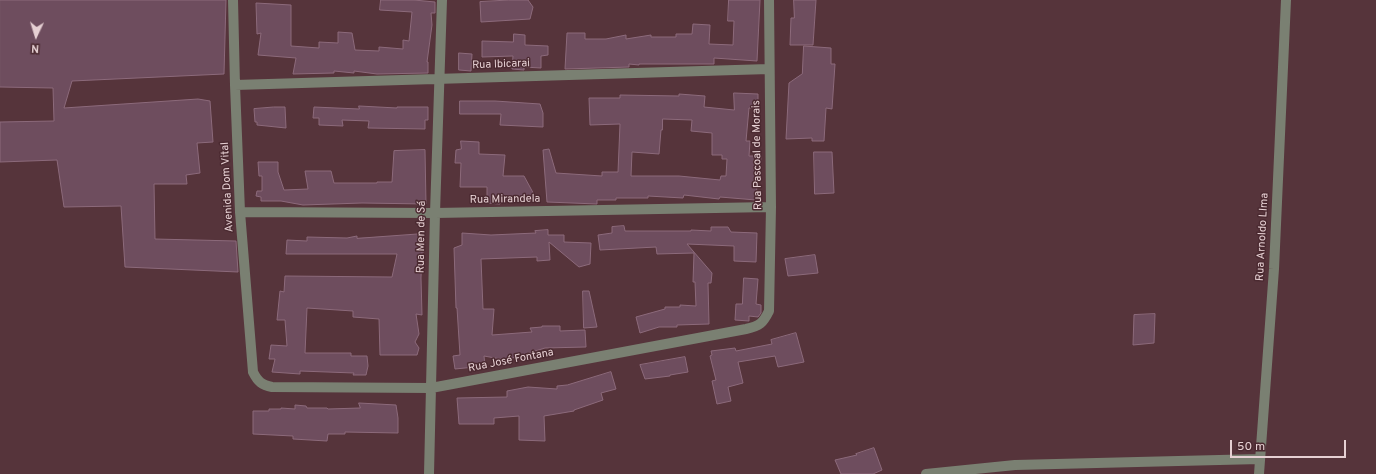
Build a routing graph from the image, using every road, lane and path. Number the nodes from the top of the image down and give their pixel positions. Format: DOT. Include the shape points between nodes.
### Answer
graph roads {
  1 [pos="233,0"];
  2 [pos="442,0"];
  3 [pos="769,0"];
  4 [pos="1286,0"];
  5 [pos="769,69"];
  6 [pos="439,79"];
  7 [pos="234,86"];
  8 [pos="771,207"];
  9 [pos="240,212"];
  10 [pos="435,213"];
  11 [pos="769,311"];
  12 [pos="253,372"];
  13 [pos="431,388"];
  14 [pos="1260,459"];
  15 [pos="429,474"];
  16 [pos="926,474"];
  17 [pos="1259,474"];
  1 -- 7 [label="street, Avenida Dom Vital"];
  2 -- 6 [label="street, Rua Men de Sá"];
  3 -- 5 [label="street, Rua Pascoal de Morais"];
  4 -- 14 [label="street, Rua Arnoldo LIma" via="1274,269"];
  5 -- 6 [label="street, Rua Ibicarai"];
  5 -- 8 [label="street, Rua Pascoal de Morais"];
  6 -- 7 [label="street, Rua Ibicarai"];
  6 -- 10 [label="street, Rua Men de Sá"];
  7 -- 9 [label="street, Avenida Dom Vital"];
  8 -- 10 [label="street, Rua Mirandela"];
  8 -- 11 [label="street, Rua Pascoal de Morais"];
  9 -- 10 [label="street, Rua Mirandela"];
  9 -- 12 [label="street, Avenida Dom Vital"];
  10 -- 13 [label="street, Rua Men de Sá"];
  11 -- 13 [label="street, Rua José Fontana" via="756,327"];
  12 -- 13 [label="street, Rua José Fontana" via="262,385 272,387"];
  13 -- 15 [label="street, Rua Men de Sá"];
  14 -- 16 [label="street" via="1015,465"];
  14 -- 17 [label="street, Rua Arnoldo LIma"];
}
